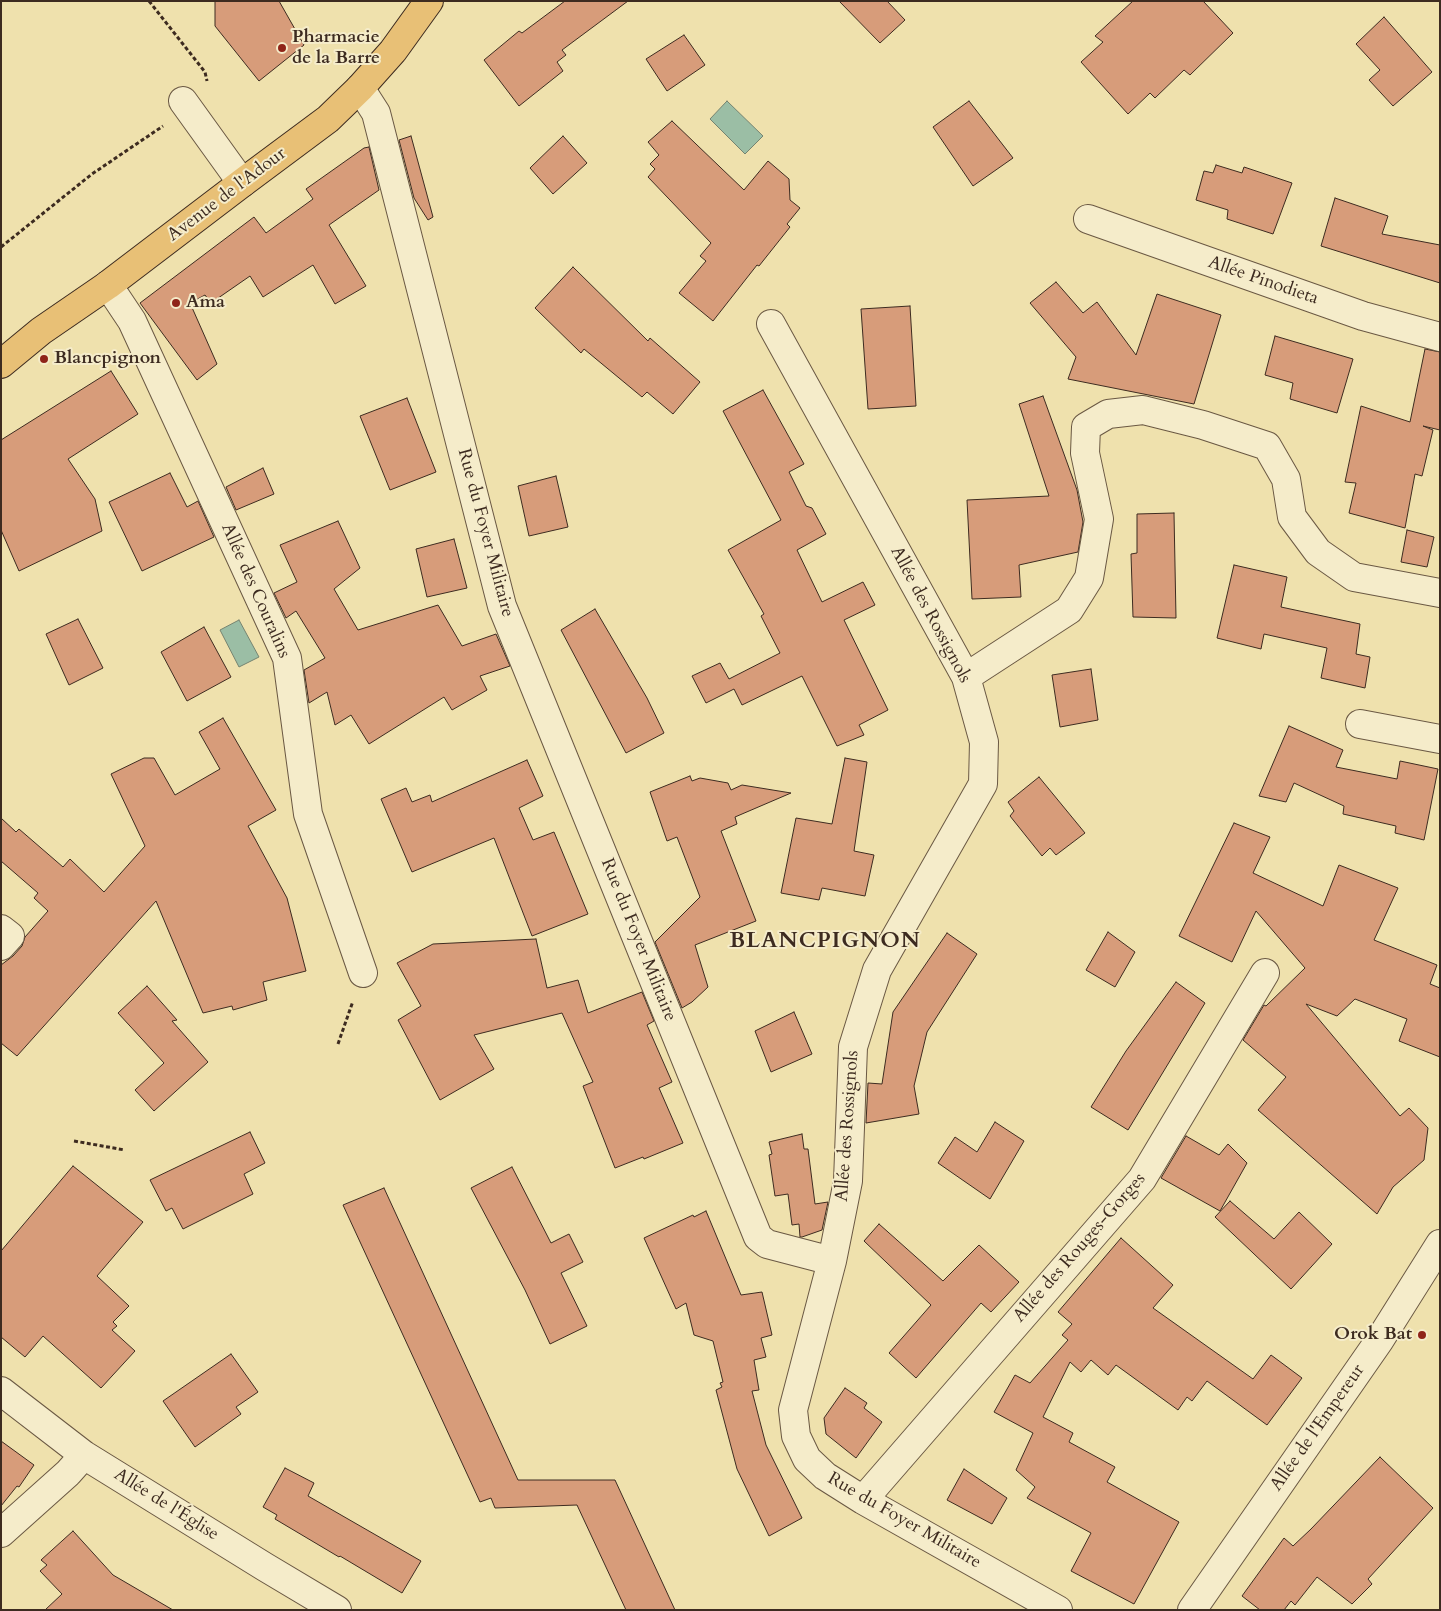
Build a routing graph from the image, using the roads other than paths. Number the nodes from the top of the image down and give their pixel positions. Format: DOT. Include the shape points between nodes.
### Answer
graph roads {
  1 [pos="429,1"];
  2 [pos="360,88"];
  3 [pos="186,104"];
  4 [pos="242,183"];
  5 [pos="1088,219"];
  6 [pos="108,285"];
  7 [pos="771,324"];
  8 [pos="1440,338"];
  9 [pos="1,364"];
  10 [pos="1440,593"];
  11 [pos="966,677"];
  12 [pos="1360,724"];
  13 [pos="1440,739"];
  14 [pos="1,929"];
  15 [pos="1,946"];
  16 [pos="363,972"];
  17 [pos="1265,973"];
  18 [pos="1440,1244"];
  19 [pos="832,1261"];
  20 [pos="1,1391"];
  21 [pos="84,1454"];
  22 [pos="863,1500"];
  23 [pos="1,1533"];
  24 [pos="337,1610"];
  25 [pos="1058,1610"];
  26 [pos="1192,1610"];
  1 -- 2 [label="main road, Avenue de l'Adour" via="393,51"];
  2 -- 4 [label="main road, Avenue de l'Adour" via="328,119"];
  2 -- 19 [label="street, Rue du Foyer Militaire" via="376,113 502,606 758,1237 767,1244"];
  3 -- 4 [label="street"];
  4 -- 6 [label="main road, Avenue de l'Adour"];
  5 -- 8 [label="street, Allée Pinodieta" via="1362,316"];
  6 -- 9 [label="main road, Avenue de l'Adour" via="41,331"];
  6 -- 16 [label="street, Allée des Couralins" via="132,321 287,658 308,814"];
  7 -- 11 [label="street, Allée des Rossignols"];
  10 -- 11 [label="street" via="1354,577 1318,552 1292,517 1286,480 1267,446 1143,410 1108,414 1086,427 1085,453 1099,520 1090,578 1069,610"];
  11 -- 19 [label="street, Allée des Rossignols" via="984,742 983,784 876,970 853,1047 848,1181"];
  12 -- 13 [label="street"];
  14 -- 15 [label="street" via="10,936"];
  17 -- 22 [label="street, Allée des Rouges-Gorges" via="1142,1179"];
  18 -- 26 [label="street, Allée de l'Empereur" via="1379,1341"];
  19 -- 22 [label="street, Rue du Foyer Militaire" via="793,1410 796,1436 807,1459 825,1476"];
  20 -- 21 [label="street, Allée de l'Église"];
  21 -- 23 [label="street" via="68,1473"];
  21 -- 24 [label="street, Allée de l'Église"];
  22 -- 25 [label="street, Rue du Foyer Militaire"];
}
